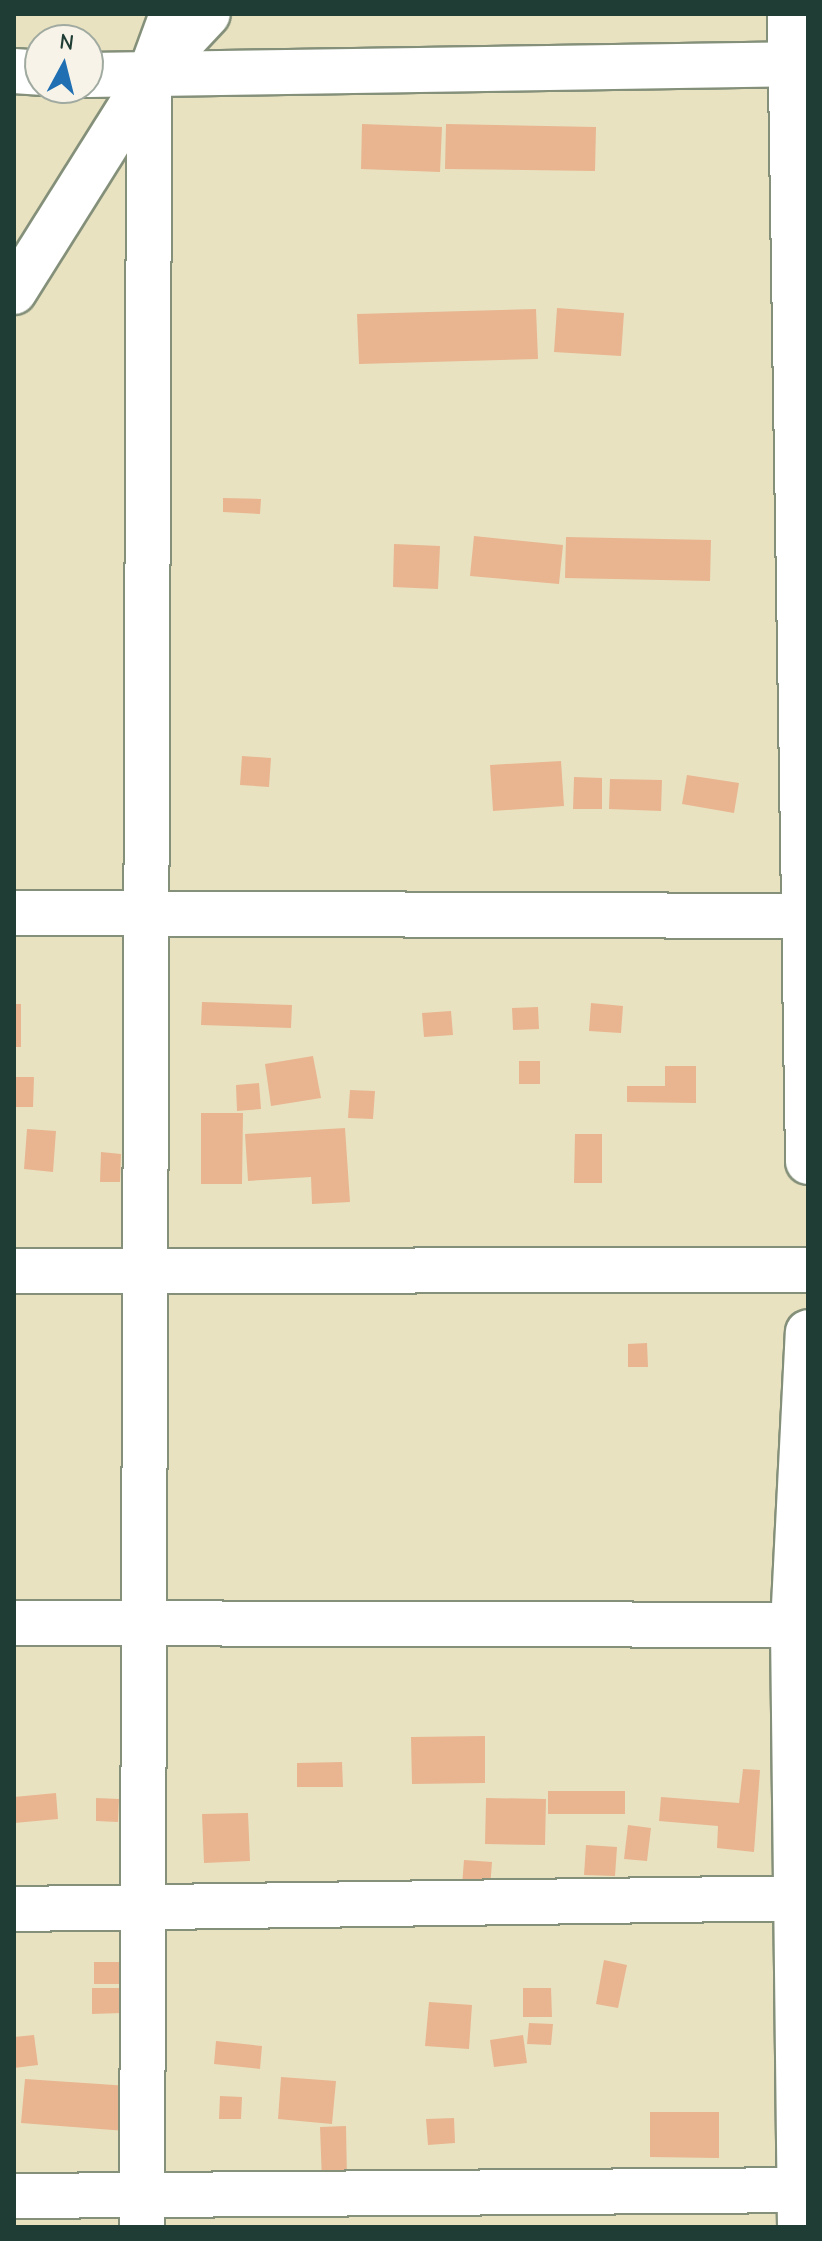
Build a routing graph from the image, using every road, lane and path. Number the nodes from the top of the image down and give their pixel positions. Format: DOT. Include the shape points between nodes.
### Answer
graph roads {
  1 [pos="172,14"];
  2 [pos="208,14"];
  3 [pos="790,14"];
  4 [pos="799,64"];
  5 [pos="104,76"];
  6 [pos="149,77"];
  7 [pos="14,292"];
  8 [pos="14,913"];
  9 [pos="144,913"];
  10 [pos="804,917"];
  11 [pos="808,1162"];
  12 [pos="808,1270"];
  13 [pos="14,1271"];
  14 [pos="150,1271"];
  15 [pos="808,1332"];
  16 [pos="14,1623"];
  17 [pos="140,1623"];
  18 [pos="800,1625"];
  19 [pos="802,1898"];
  20 [pos="141,1907"];
  21 [pos="14,1909"];
  22 [pos="14,2196"];
  23 [pos="803,2203"];
  24 [pos="142,2212"];
  1 -- 6 [label="street"];
  2 -- 6 [label="street"];
  3 -- 4 [label="street"];
  4 -- 6 [label="street"];
  4 -- 10 [label="street"];
  5 -- 6 [label="street"];
  6 -- 7 [label="street"];
  6 -- 9 [label="street"];
  8 -- 9 [label="street"];
  9 -- 10 [label="street"];
  9 -- 14 [label="street"];
  10 -- 11 [label="street"];
  12 -- 14 [label="street"];
  13 -- 14 [label="street"];
  14 -- 17 [label="street"];
  15 -- 18 [label="street"];
  16 -- 17 [label="street"];
  17 -- 18 [label="street"];
  17 -- 20 [label="street"];
  18 -- 19 [label="street"];
  19 -- 20 [label="street"];
  19 -- 23 [label="street"];
  20 -- 21 [label="street"];
  20 -- 24 [label="street"];
  22 -- 24 [label="street"];
  23 -- 24 [label="street"];
}
